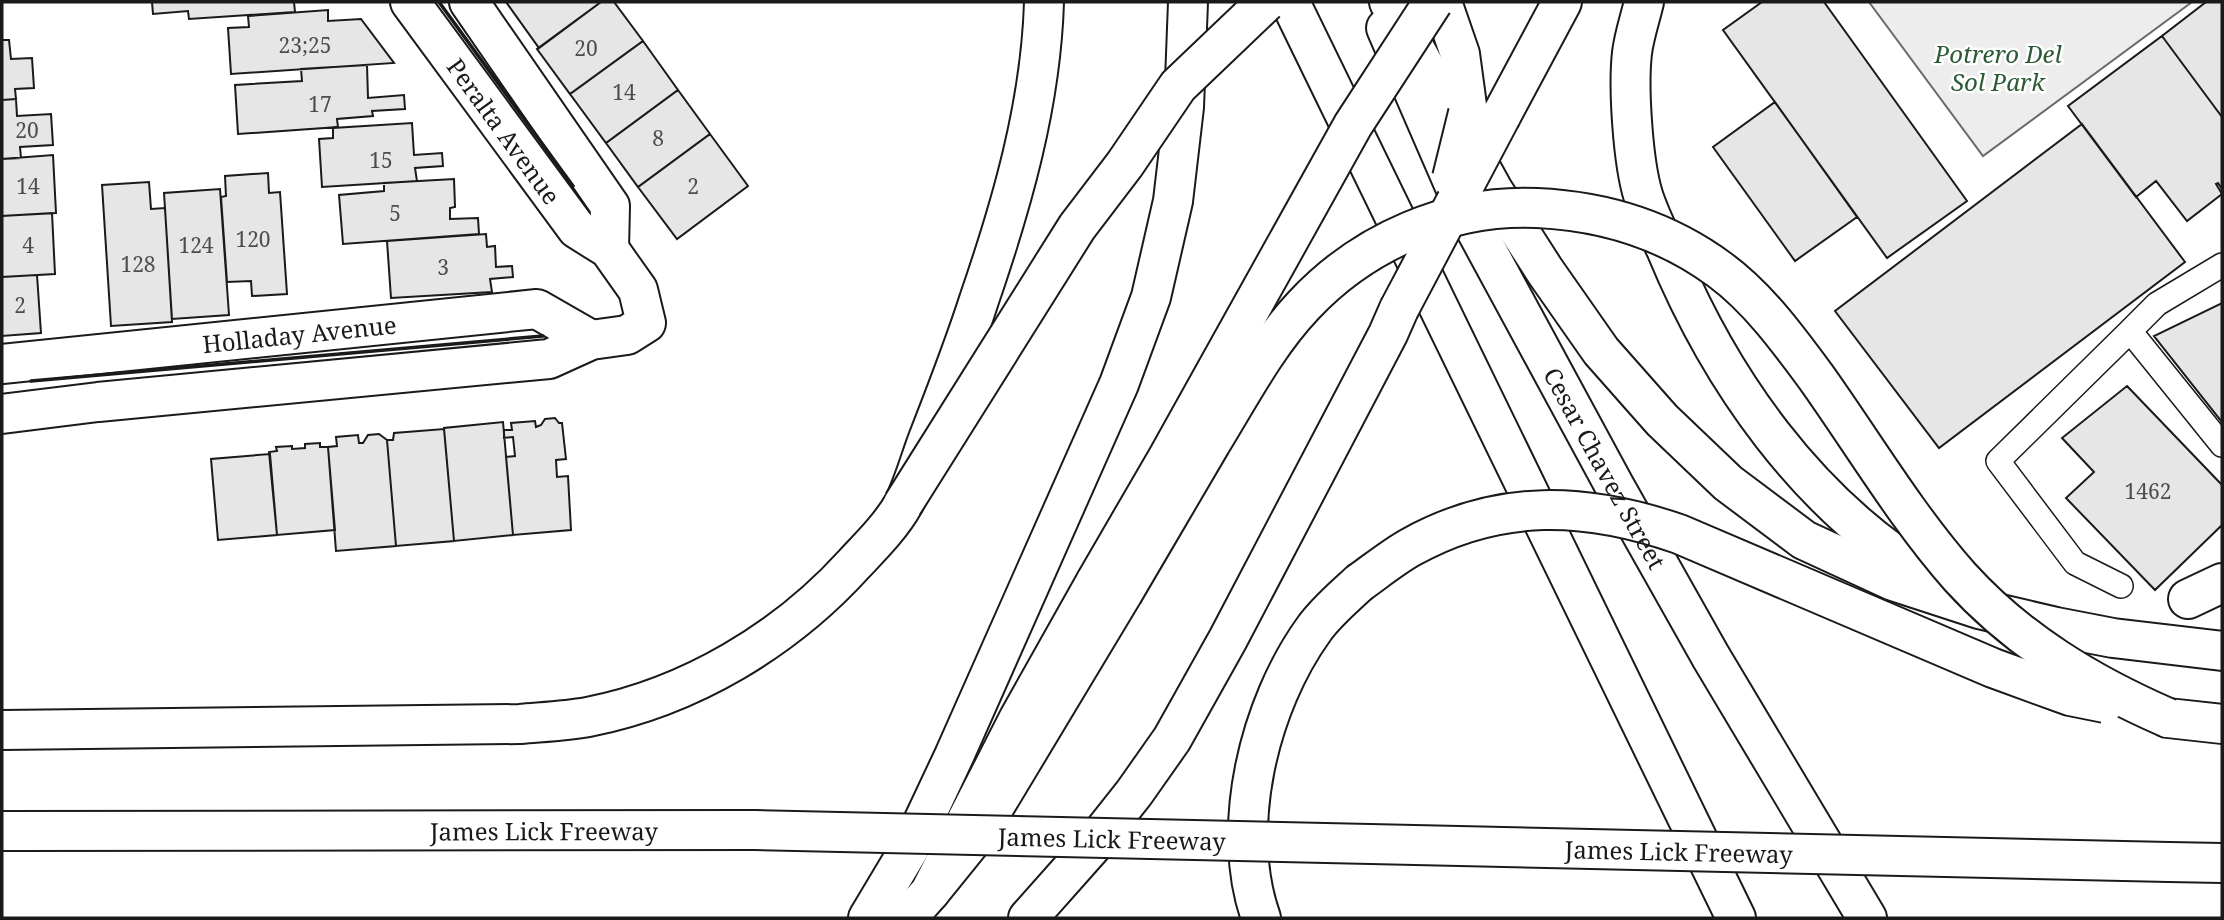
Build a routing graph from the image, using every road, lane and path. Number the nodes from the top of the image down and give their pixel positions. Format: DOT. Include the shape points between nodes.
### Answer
graph roads {
  1 [pos="410,2"];
  2 [pos="469,2"];
  3 [pos="1188,2"];
  4 [pos="1266,2"];
  5 [pos="1290,2"];
  6 [pos="1375,2"];
  7 [pos="1389,2"];
  8 [pos="1433,2"];
  9 [pos="1442,2"];
  10 [pos="1562,2"];
  11 [pos="1644,2"];
  12 [pos="1043,5"];
  13 [pos="1485,114"];
  14 [pos="609,249"];
  15 [pos="2222,265"];
  16 [pos="646,323"];
  17 [pos="2130,331"];
  18 [pos="591,340"];
  19 [pos="2,364"];
  20 [pos="2,414"];
  21 [pos="2222,445"];
  22 [pos="903,504"];
  23 [pos="2222,583"];
  24 [pos="2121,586"];
  25 [pos="1110,587"];
  26 [pos="2188,599"];
  27 [pos="1979,609"];
  28 [pos="2222,651"];
  29 [pos="2168,718"];
  30 [pos="2222,724"];
  31 [pos="2,730"];
  32 [pos="2,831"];
  33 [pos="2222,863"];
  34 [pos="919,905"];
  35 [pos="868,918"];
  36 [pos="1028,918"];
  37 [pos="1261,918"];
  38 [pos="1737,918"];
  39 [pos="1867,918"];
  1 -- 14 [label="main road, Peralta Avenue" via="577,229"];
  2 -- 14 [label="main road, Peralta Avenue" via="610,206"];
  3 -- 35 [label="main road" via="1184,107 1173,201 1151,297 1119,384 954,756 914,841"];
  4 -- 22 [label="main road, bridge" via="1178,86 1077,227"];
  5 -- 38 [label="main road"];
  6 -- 39 [label="main road, Cesar Chavez Street" via="1465,210 1704,646"];
  7 -- 27 [label="main road" via="1493,190 1545,271 1601,351 1662,420 1728,483 1804,540 1892,581"];
  8 -- 25 [label="main road, bridge" via="1353,125 1168,457"];
  9 -- 13 [label="main road"];
  10 -- 13 [label="main road"];
  11 -- 27 [label="main road" via="1632,53 1632,125 1643,194 1676,276 1715,351 1764,427 1829,500 1904,563"];
  12 -- 22 [label="main road, bridge" via="1038,76 998,246"];
  13 -- 36 [label="main road, bridge" via="1388,334 1222,650 1135,793"];
  14 -- 16 [label="main road, Peralta Avenue" via="638,290"];
  15 -- 17 [label="lane" via="2157,304"];
  16 -- 18 [label="main road, Holladay Avenue" via="627,335"];
  17 -- 21 [label="lane"];
  17 -- 24 [label="lane" via="1998,461 2075,563"];
  18 -- 19 [label="main road, Holladay Avenue" via="537,309"];
  18 -- 20 [label="main road, Holladay Avenue" via="549,359"];
  22 -- 31 [label="main road" via="836,584 791,624 686,686 587,717 520,724"];
  23 -- 26 [label="main road"];
  25 -- 29 [label="main road, bridge" via="1285,328 1322,287 1365,253 1443,219 1525,207 1583,211 1664,237 1730,278 1796,350 1959,576 2011,626 2071,669"];
  25 -- 34 [label="main road" via="981,829"];
  27 -- 28 [label="main road" via="2113,638"];
  29 -- 30 [label="main road"];
  29 -- 37 [label="main road, bridge" via="2070,696 2027,681 1679,534 1615,515 1554,508 1494,516 1437,534 1359,583 1316,627 1287,674 1268,717 1253,781 1249,848"];
  32 -- 33 [label="main road, James Lick Freeway, bridge" via="755,830"];
}
